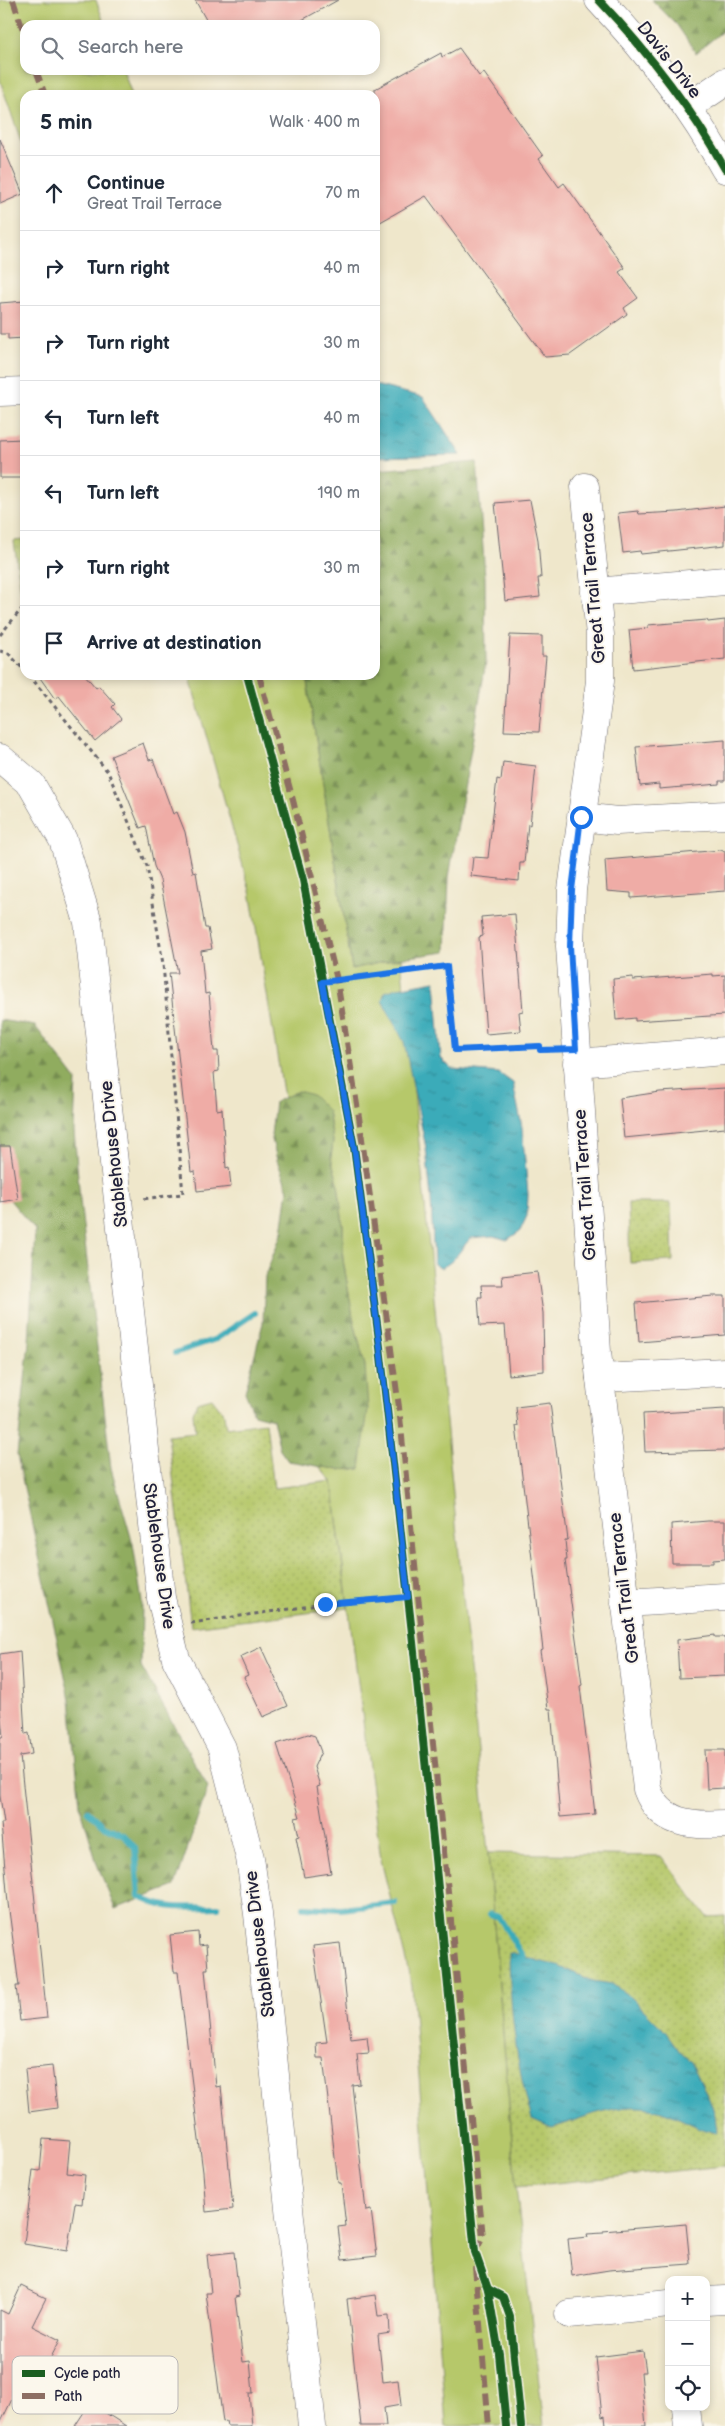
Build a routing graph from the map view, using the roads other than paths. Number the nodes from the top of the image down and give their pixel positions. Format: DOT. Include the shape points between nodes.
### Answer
graph roads {
  1 [pos="599,0"];
  2 [pos="725,82"];
  3 [pos="688,107"];
  4 [pos="725,169"];
  5 [pos="20,391"];
  6 [pos="0,392"];
  7 [pos="584,488"];
  8 [pos="725,581"];
  9 [pos="595,592"];
  10 [pos="0,758"];
  11 [pos="725,815"];
  12 [pos="581,817"];
  13 [pos="725,1051"];
  14 [pos="577,1056"];
  15 [pos="725,1372"];
  16 [pos="600,1378"];
  17 [pos="725,1597"];
  18 [pos="625,1603"];
  19 [pos="725,1824"];
  20 [pos="725,2300"];
  21 [pos="710,2301"];
  22 [pos="665,2304"];
  23 [pos="569,2314"];
  24 [pos="686,2411"];
  25 [pos="312,2426"];
  26 [pos="688,2426"];
  1 -- 3 [label="street, Davis Drive" via="629,31"];
  2 -- 3 [label="street"];
  3 -- 4 [label="street, Davis Drive"];
  5 -- 6 [label="street"];
  7 -- 9 [label="street, Great Trail Terrace"];
  8 -- 9 [label="street"];
  9 -- 12 [label="street, Great Trail Terrace" via="600,635 600,681"];
  10 -- 25 [label="street, Stablehouse Drive" via="30,784 63,840 88,922 161,1598 176,1659 222,1748 250,1858"];
  11 -- 12 [label="street" via="617,821"];
  12 -- 14 [label="street, Great Trail Terrace" via="572,890 570,946"];
  13 -- 14 [label="street"];
  14 -- 16 [label="street, Great Trail Terrace"];
  15 -- 16 [label="street"];
  16 -- 18 [label="street, Great Trail Terrace"];
  17 -- 18 [label="street"];
  18 -- 19 [label="street, Great Trail Terrace" via="646,1790 650,1799 681,1822 694,1826"];
  20 -- 21 [label="street"];
  22 -- 23 [label="street"];
  24 -- 26 [label="street"];
}
